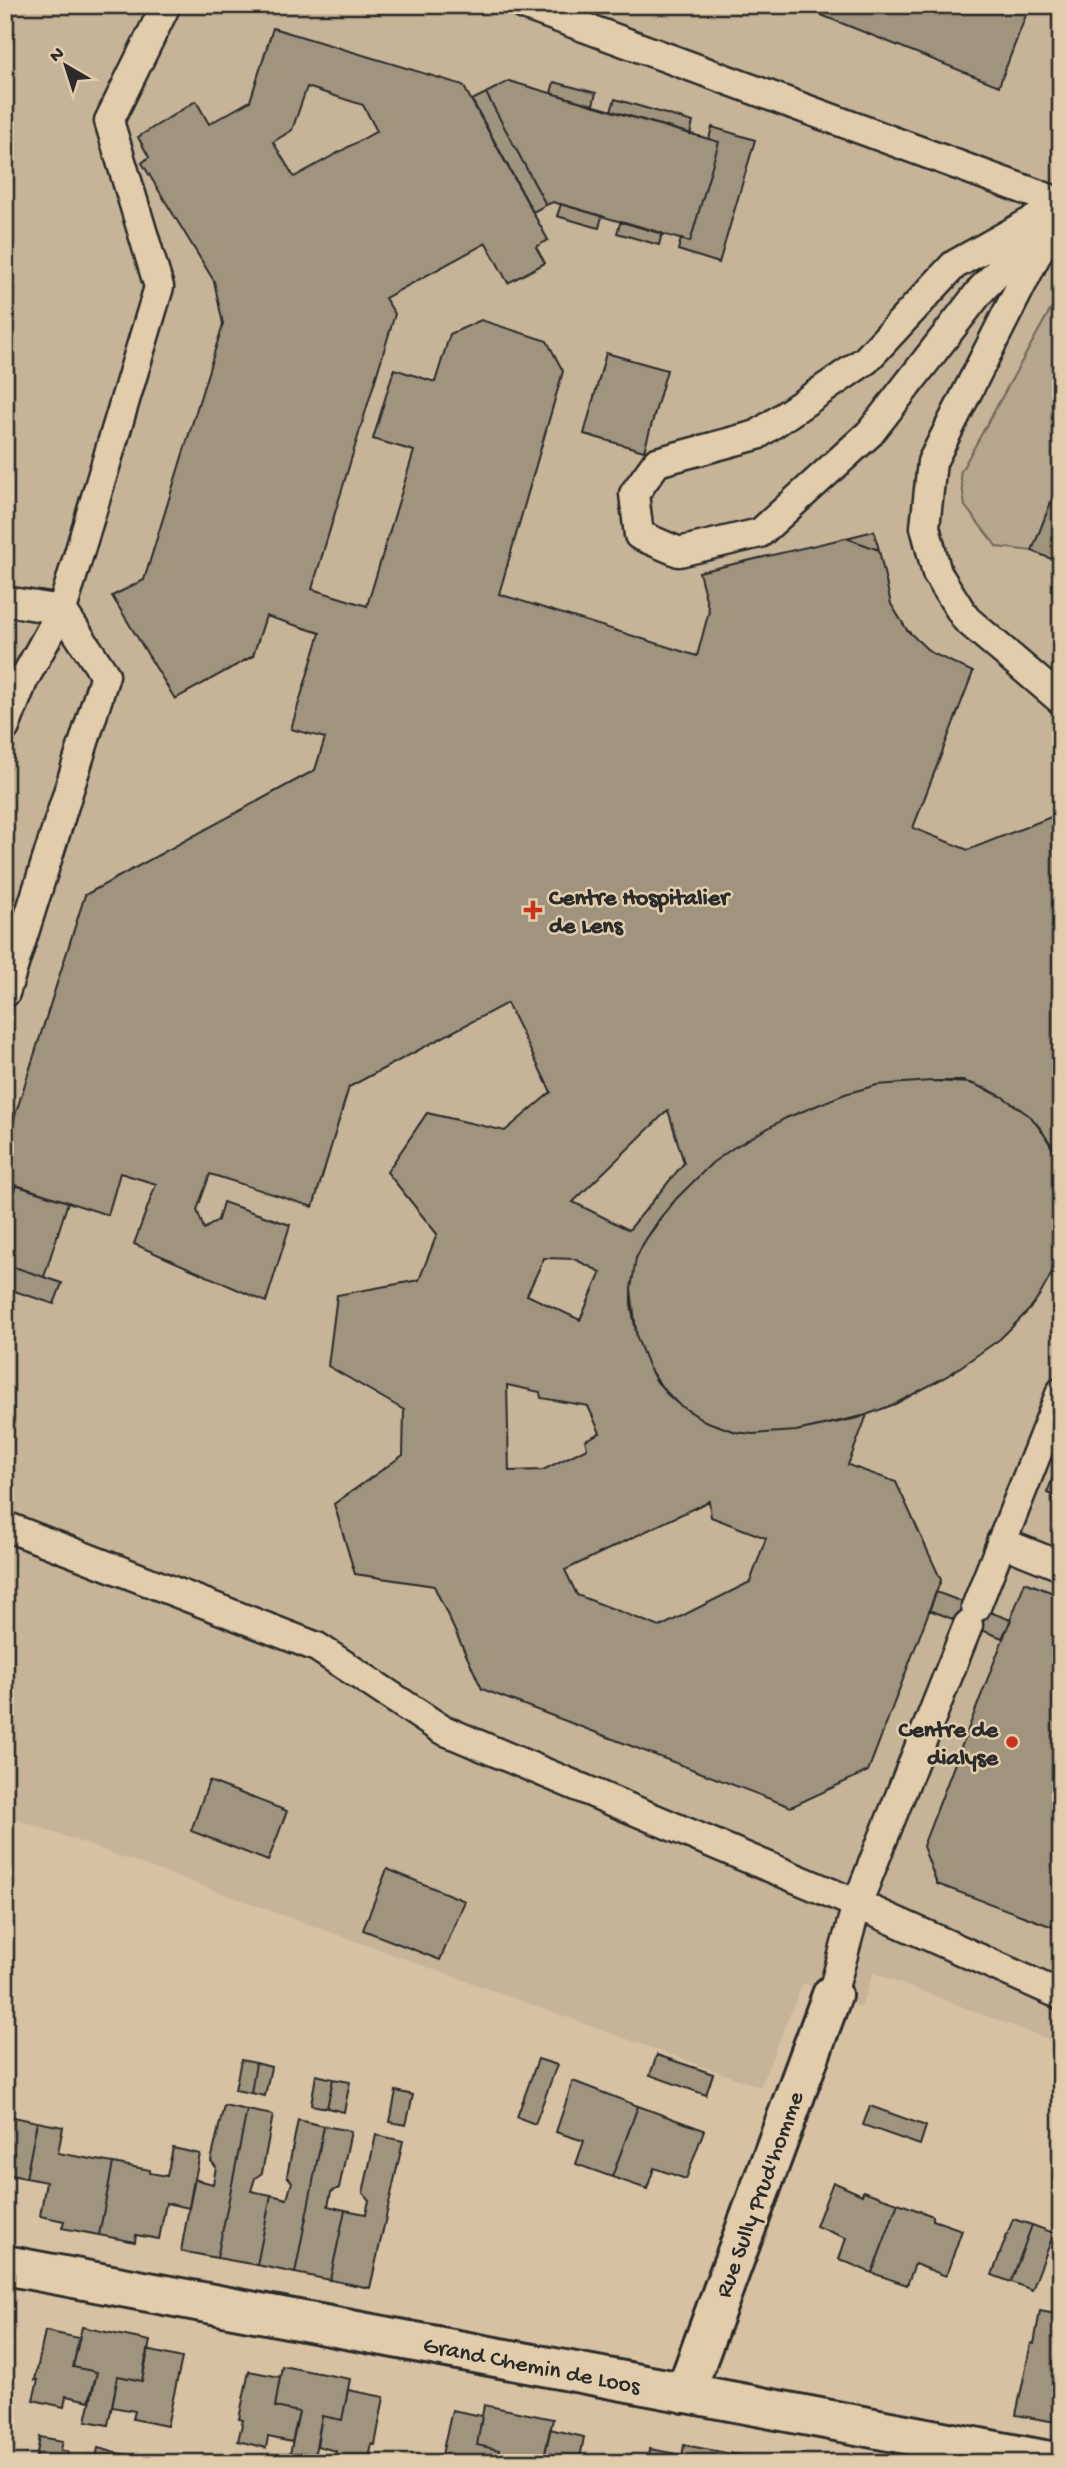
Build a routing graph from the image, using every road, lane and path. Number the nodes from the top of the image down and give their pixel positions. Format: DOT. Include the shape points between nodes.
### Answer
graph roads {
  1 [pos="166,5"];
  2 [pos="524,5"];
  3 [pos="1061,205"];
  4 [pos="5,601"];
  5 [pos="62,610"];
  6 [pos="1061,700"];
  7 [pos="5,727"];
  8 [pos="5,993"];
  9 [pos="1061,1392"];
  10 [pos="5,1526"];
  11 [pos="1001,1542"];
  12 [pos="1061,1566"];
  13 [pos="857,1904"];
  14 [pos="832,1995"];
  15 [pos="1061,1996"];
  16 [pos="5,2265"];
  17 [pos="685,2393"];
  18 [pos="1060,2463"];
  1 -- 5 [label="lane" via="109,121 159,286"];
  2 -- 3 [label="lane"];
  3 -- 3 [label="lane" via="954,265 866,360 757,435 657,462 634,494 639,535 679,552 760,533 870,433 981,290"];
  3 -- 6 [label="lane" via="932,462 925,527 937,573 966,620"];
  4 -- 5 [label="lane"];
  5 -- 7 [label="lane" via="23,681"];
  5 -- 8 [label="lane" via="105,675"];
  9 -- 11 [label="lane"];
  10 -- 13 [label="lane" via="317,1647 441,1729"];
  11 -- 12 [label="lane"];
  11 -- 13 [label="lane"];
  13 -- 14 [label="lane"];
  13 -- 15 [label="lane"];
  14 -- 17 [label="street, Rue Sully Prud'homme"];
  16 -- 17 [label="street, Grand Chemin de Loos"];
  17 -- 18 [label="street, Grand Chemin de Loos"];
}
